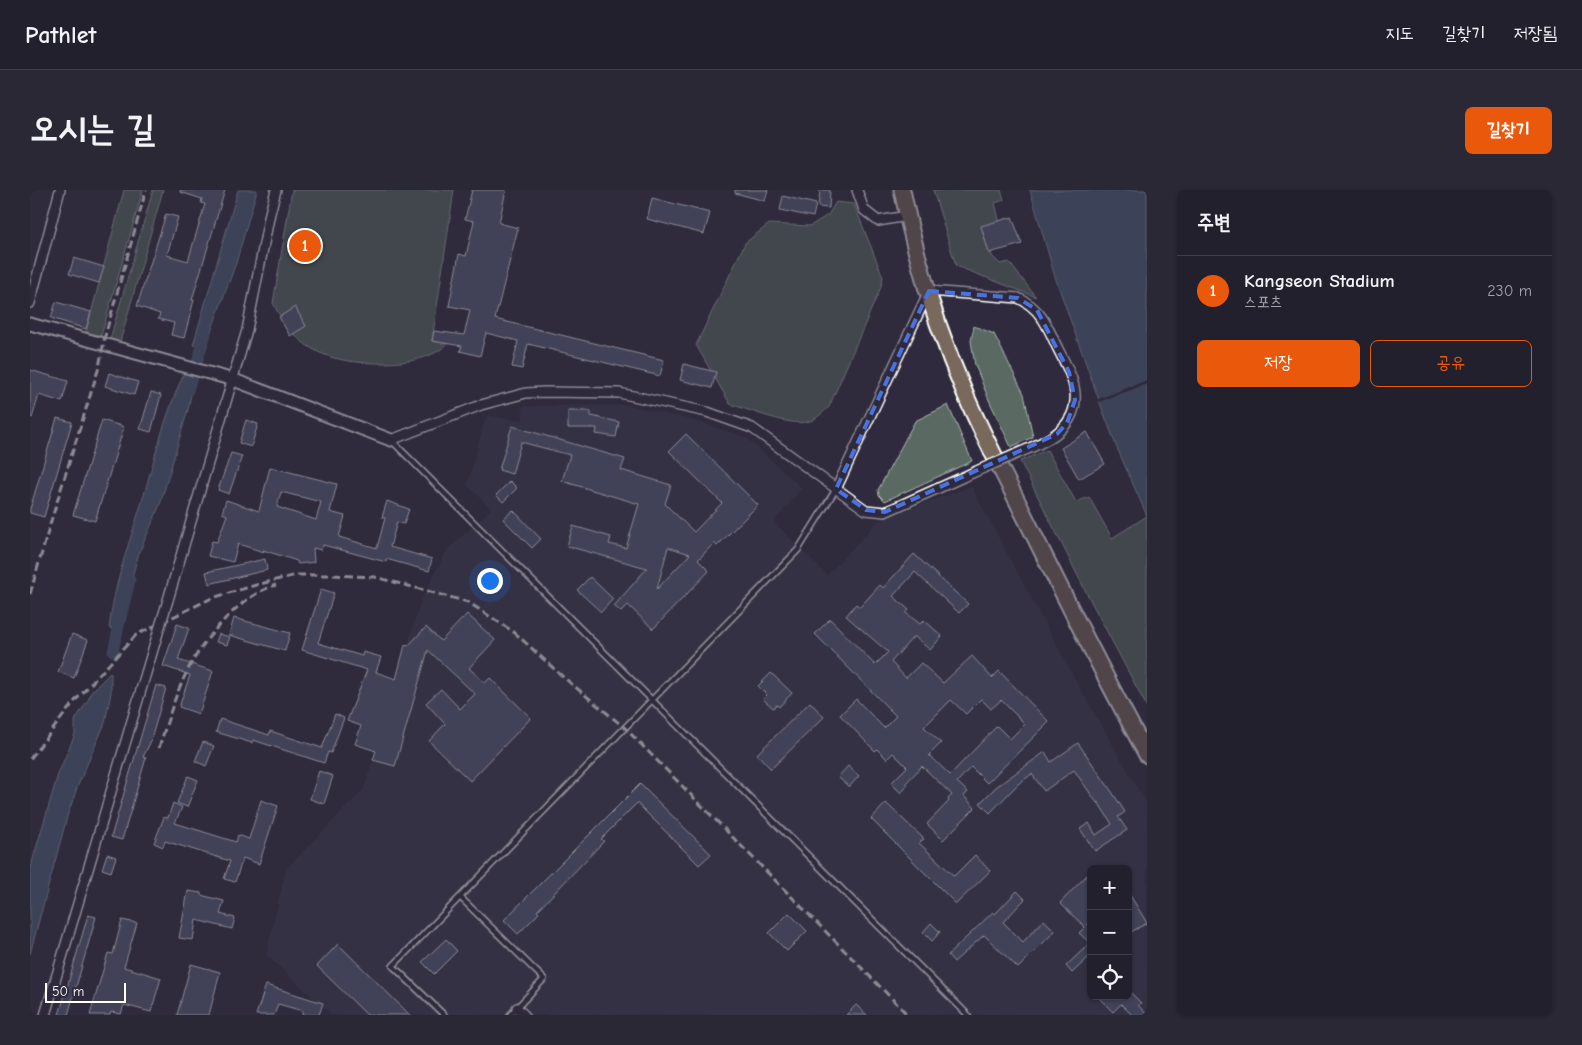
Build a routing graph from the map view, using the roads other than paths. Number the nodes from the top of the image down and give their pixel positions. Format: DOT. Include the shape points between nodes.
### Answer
graph roads {
  1 [pos="60,190"];
  2 [pos="276,190"];
  3 [pos="857,190"];
  4 [pos="902,190"];
  5 [pos="907,216"];
  6 [pos="929,291"];
  7 [pos="30,303"];
  8 [pos="30,324"];
  9 [pos="234,380"];
  10 [pos="391,440"];
  11 [pos="836,489"];
  12 [pos="652,701"];
  13 [pos="1147,755"];
  14 [pos="460,897"];
  15 [pos="517,1008"];
  16 [pos="45,1015"];
  17 [pos="444,1015"];
  18 [pos="510,1015"];
  19 [pos="524,1015"];
  20 [pos="968,1015"];
  1 -- 7 [label="street"];
  2 -- 9 [label="street"];
  3 -- 5 [label="street" via="864,210 878,221"];
  4 -- 5 [label="highway"];
  5 -- 6 [label="highway"];
  6 -- 11 [label="street"];
  6 -- 11 [label="street, bridge" via="1018,298 1032,306 1044,320 1069,372 1076,400 1073,412 1067,424 1043,442 885,512 866,510"];
  6 -- 13 [label="highway" via="966,396"];
  8 -- 9 [label="street"];
  9 -- 10 [label="street"];
  9 -- 16 [label="street, bridge"];
  10 -- 11 [label="street" via="481,405 526,393 619,393 707,412 752,428"];
  10 -- 12 [label="lane"];
  11 -- 12 [label="lane" via="798,550"];
  12 -- 14 [label="lane"];
  12 -- 20 [label="lane"];
  14 -- 15 [label="lane" via="544,979"];
  14 -- 17 [label="lane" via="393,966"];
  15 -- 18 [label="lane"];
  15 -- 19 [label="street"];
}
